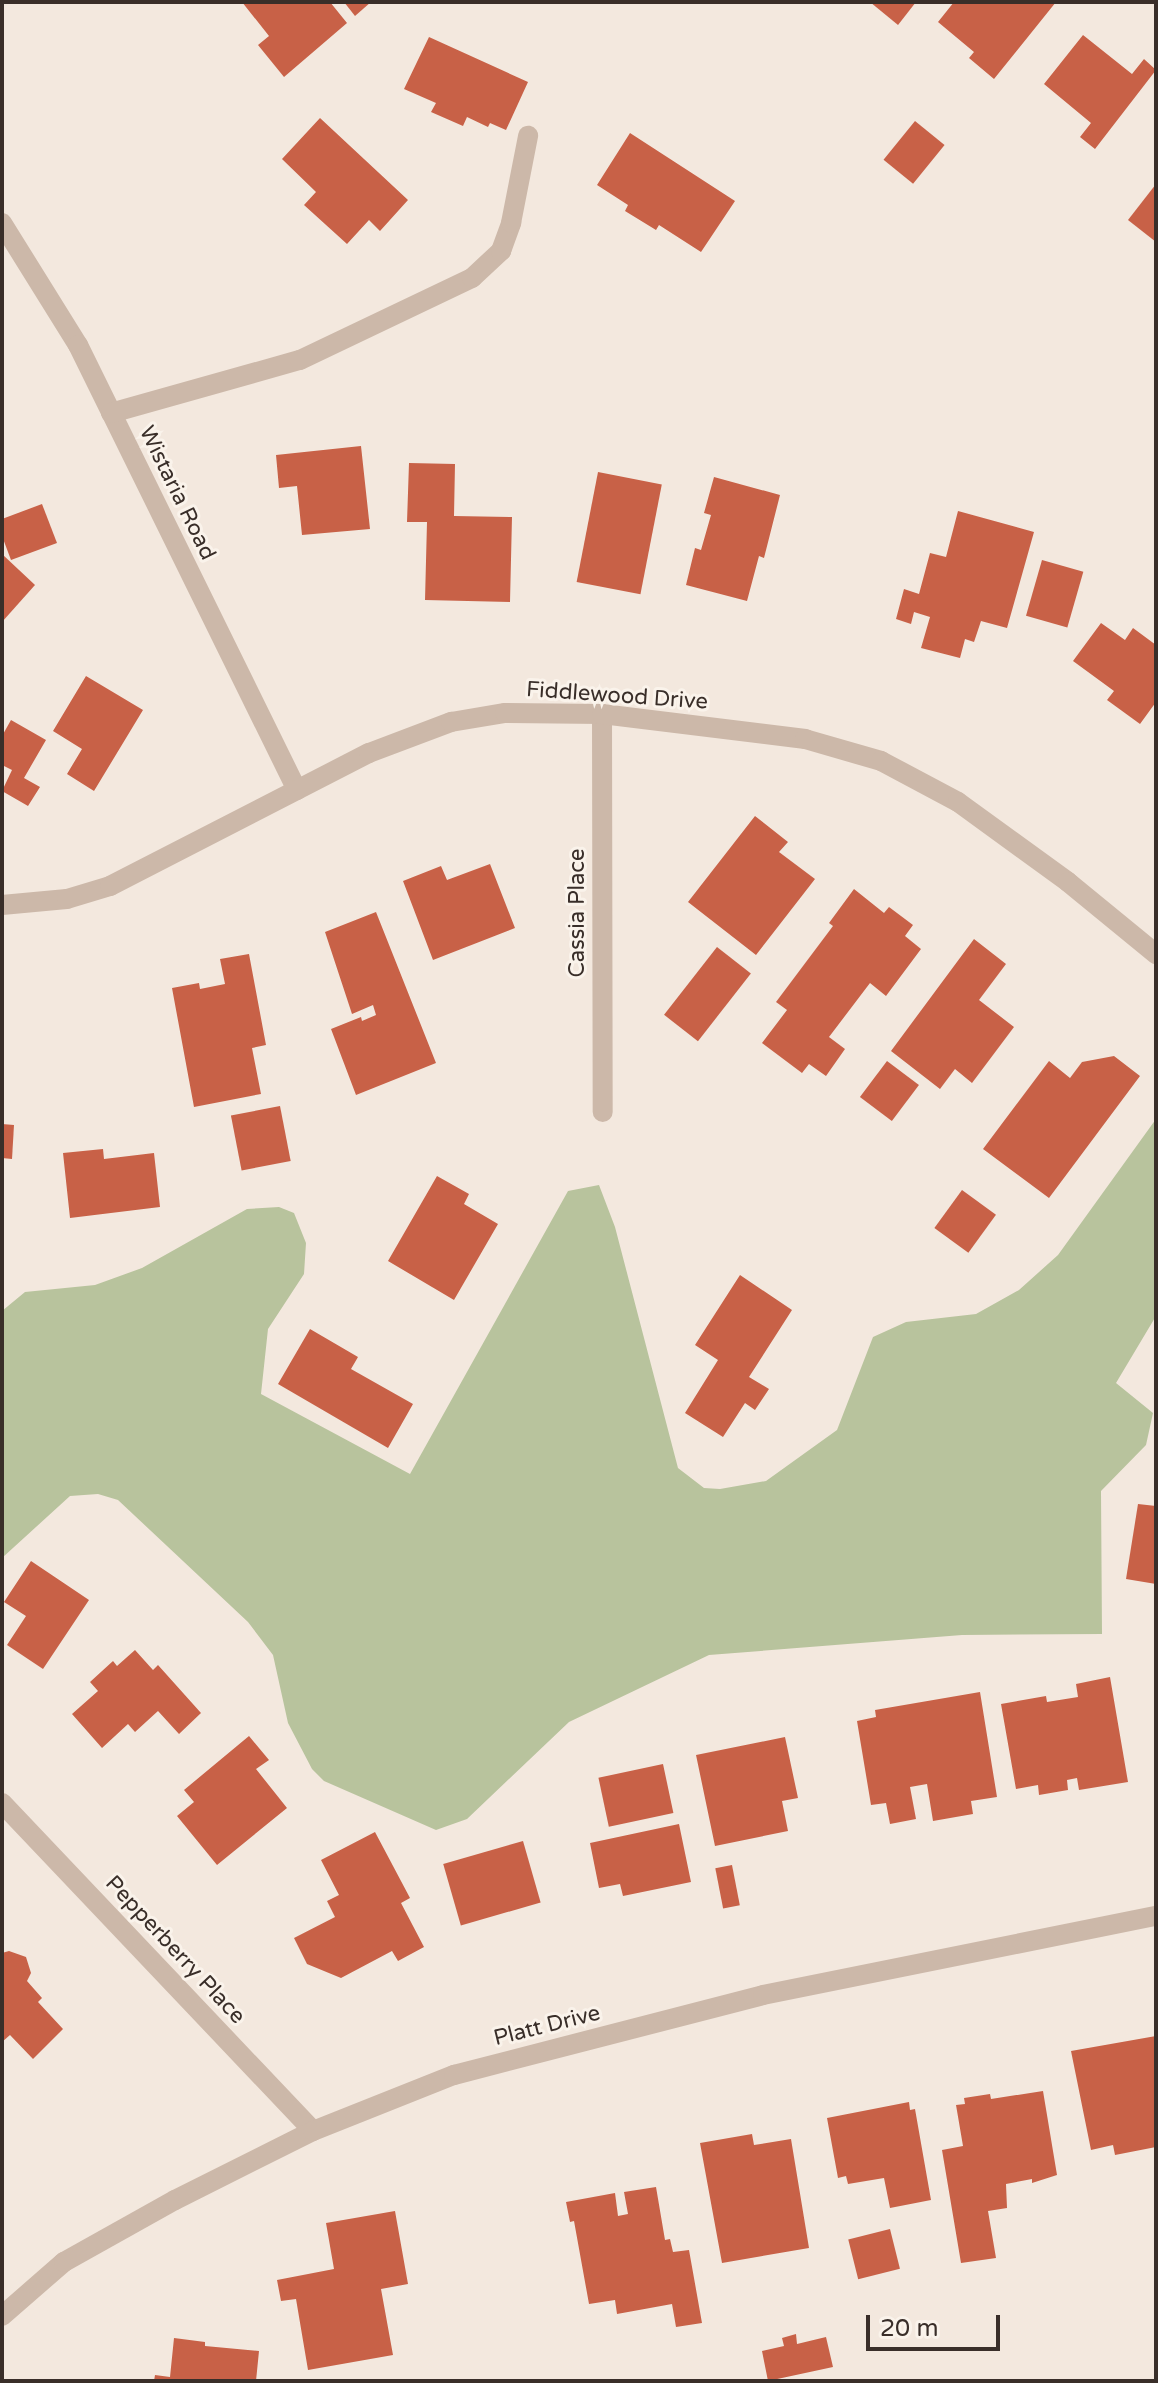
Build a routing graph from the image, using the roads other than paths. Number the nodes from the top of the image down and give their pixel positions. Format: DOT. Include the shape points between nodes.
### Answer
graph roads {
  1 [pos="528,136"];
  2 [pos="2,223"];
  3 [pos="111,413"];
  4 [pos="602,714"];
  5 [pos="297,790"];
  6 [pos="2,905"];
  7 [pos="1156,954"];
  8 [pos="603,1112"];
  9 [pos="2,1803"];
  10 [pos="1156,1916"];
  11 [pos="313,2131"];
  12 [pos="2,2316"];
  1 -- 3 [label="street" via="501,251 472,278 300,360"];
  2 -- 3 [label="street, Wistaria Road" via="78,345"];
  3 -- 5 [label="street, Wistaria Road"];
  4 -- 5 [label="street, Fiddlewood Drive" via="505,713 451,722 369,753"];
  4 -- 7 [label="street, Fiddlewood Drive" via="805,739 881,761 958,802"];
  4 -- 8 [label="street, Cassia Place"];
  5 -- 6 [label="street, Fiddlewood Drive" via="110,886 67,899"];
  9 -- 11 [label="street, Pepperberry Place"];
  10 -- 11 [label="street, Platt Drive" via="763,1995 454,2075"];
  11 -- 12 [label="street, Platt Drive" via="64,2262"];
}
